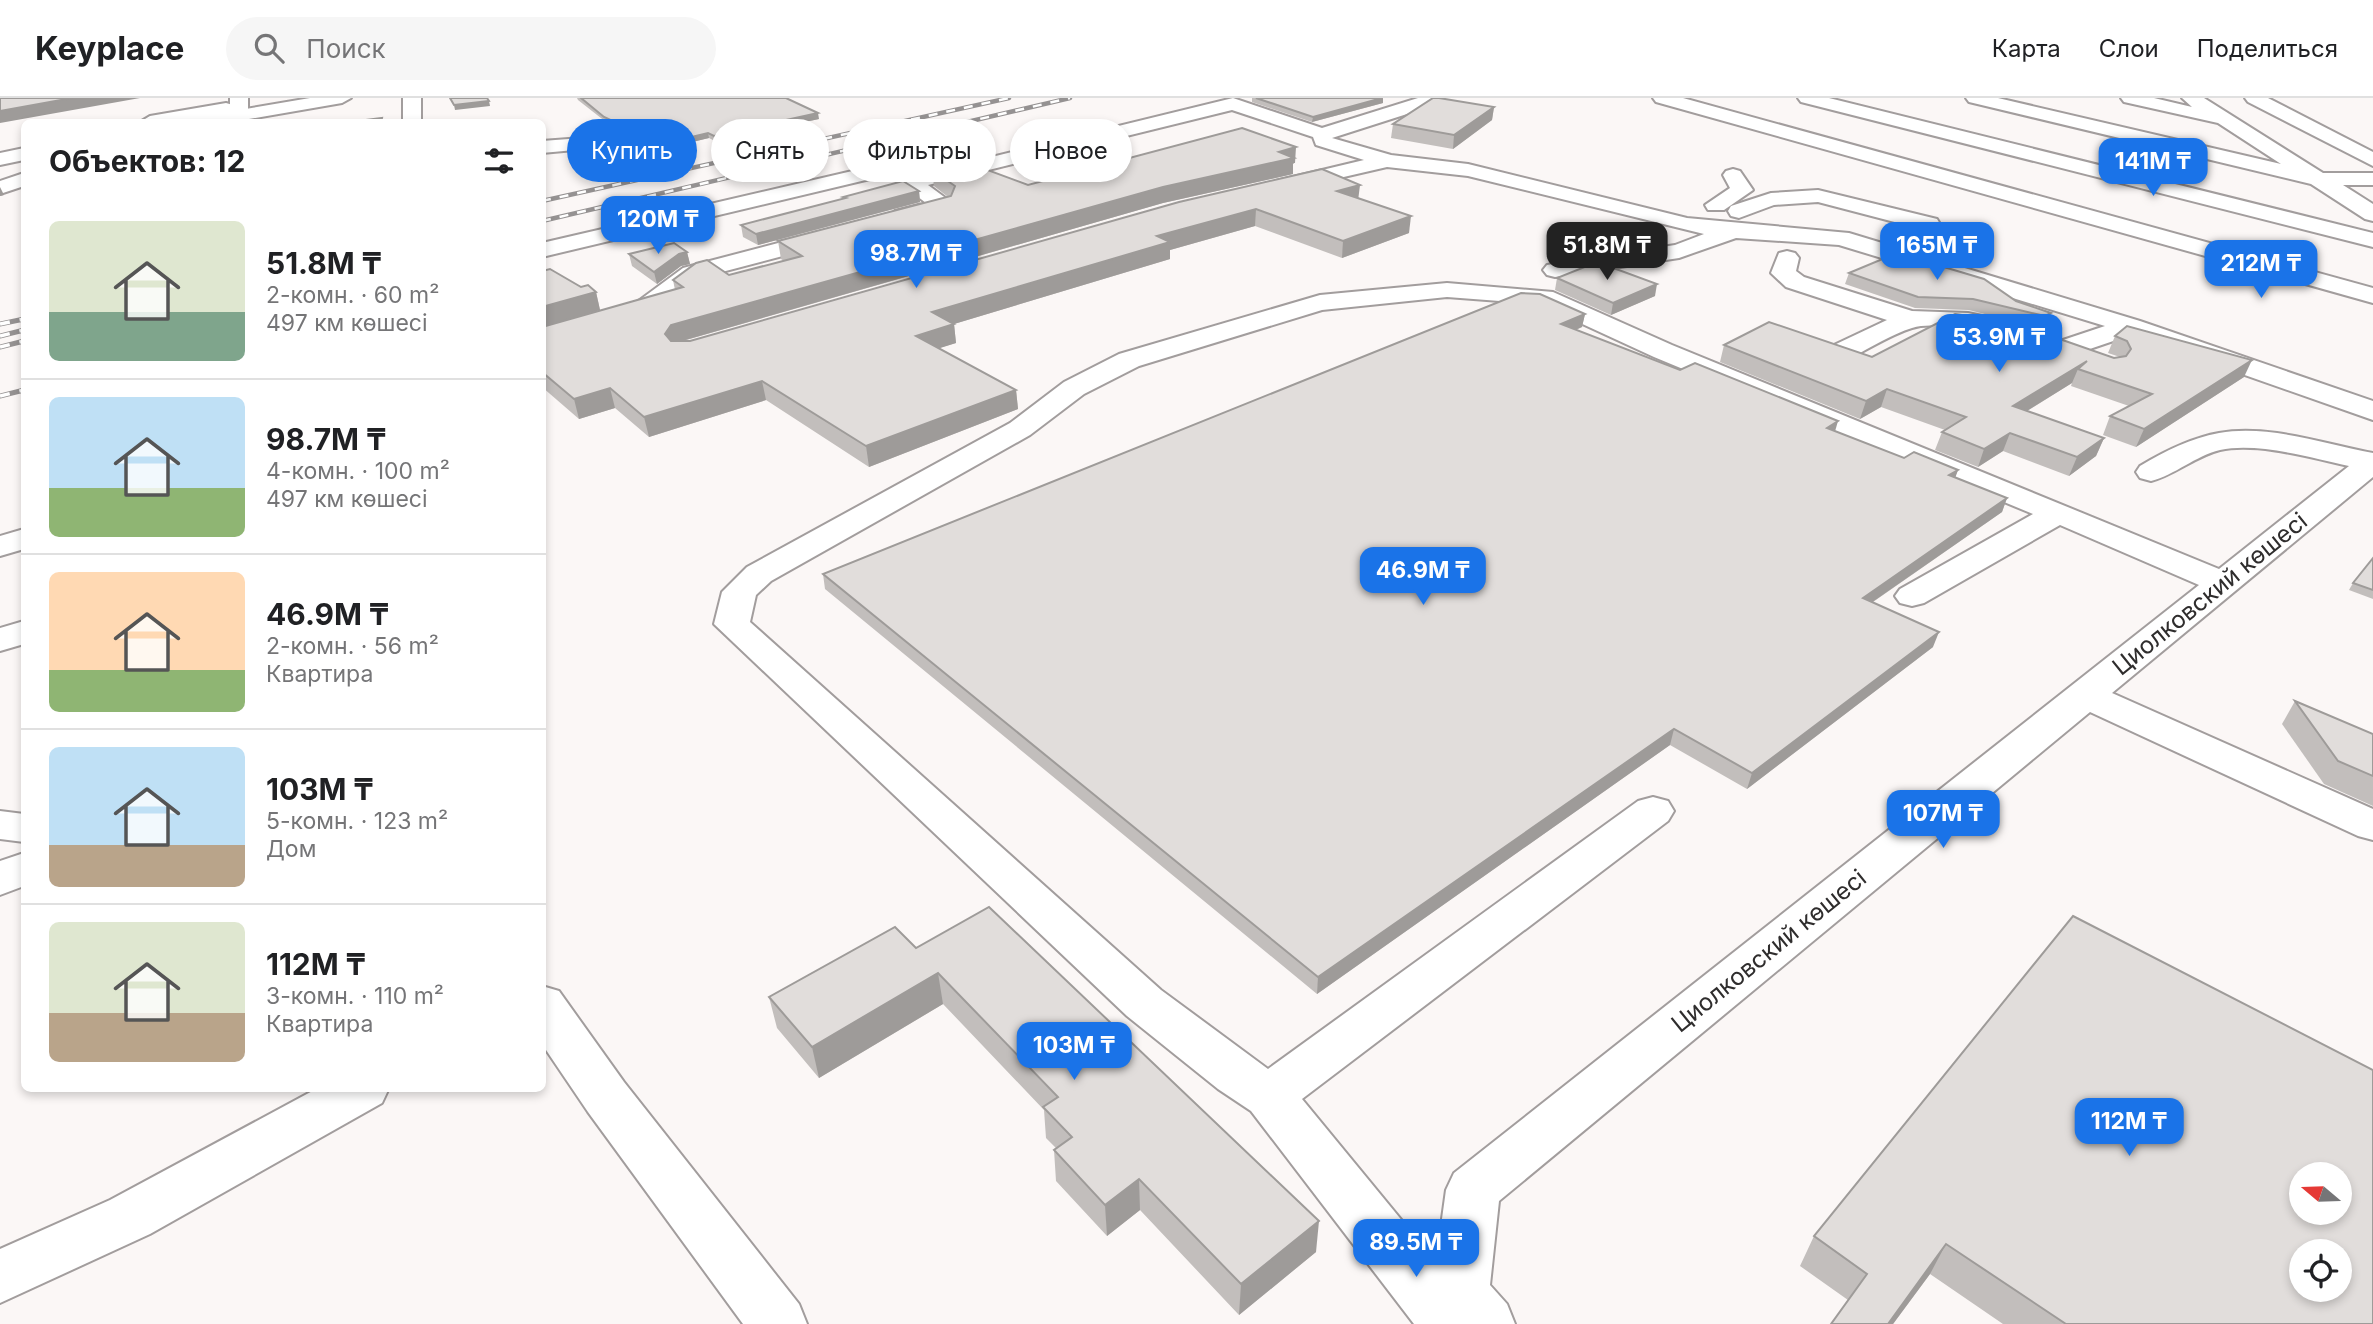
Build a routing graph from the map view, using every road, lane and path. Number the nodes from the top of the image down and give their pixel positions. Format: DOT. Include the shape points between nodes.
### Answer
graph roads {
  1 [pos="286,98"];
  2 [pos="342,98"];
  3 [pos="412,98"];
  4 [pos="1662,98"];
  5 [pos="1707,98"];
  6 [pos="1807,98"];
  7 [pos="2055,98"];
  8 [pos="2130,98"];
  9 [pos="2196,101"];
  10 [pos="2248,101"];
  11 [pos="1425,102"];
  12 [pos="1970,106"];
  13 [pos="238,111"];
  14 [pos="174,119"];
  15 [pos="211,119"];
  16 [pos="412,119"];
  17 [pos="2225,120"];
  18 [pos="2265,120"];
  19 [pos="1322,134"];
  20 [pos="2305,140"];
  21 [pos="2261,143"];
  22 [pos="567,144"];
  23 [pos="21,146"];
  24 [pos="546,146"];
  25 [pos="0,149"];
  26 [pos="21,155"];
  27 [pos="0,159"];
  28 [pos="2286,159"];
  29 [pos="2336,159"];
  30 [pos="2373,160"];
  31 [pos="1387,161"];
  32 [pos="996,162"];
  33 [pos="21,166"];
  34 [pos="0,170"];
  35 [pos="1733,176"];
  36 [pos="843,179"];
  37 [pos="2317,179"];
  38 [pos="2373,179"];
  39 [pos="2236,180"];
  40 [pos="21,181"];
  41 [pos="915,182"];
  42 [pos="0,188"];
  43 [pos="1266,189"];
  44 [pos="1694,199"];
  45 [pos="2318,200"];
  46 [pos="2363,201"];
  47 [pos="1716,205"];
  48 [pos="2373,214"];
  49 [pos="1736,221"];
  50 [pos="878,223"];
  51 [pos="1929,224"];
  52 [pos="851,230"];
  53 [pos="2169,237"];
  54 [pos="2373,240"];
  55 [pos="546,249"];
  56 [pos="1787,258"];
  57 [pos="1555,270"];
  58 [pos="2373,281"];
  59 [pos="2373,296"];
  60 [pos="2373,313"];
  61 [pos="1910,319"];
  62 [pos="2131,326"];
  63 [pos="546,337"];
  64 [pos="2044,341"];
  65 [pos="1843,351"];
  66 [pos="2097,361"];
  67 [pos="2373,411"];
  68 [pos="2373,462"];
  69 [pos="2151,472"];
  70 [pos="2058,513"];
  71 [pos="21,540"];
  72 [pos="0,546"];
  73 [pos="2224,583"];
  74 [pos="1912,596"];
  75 [pos="21,633"];
  76 [pos="0,640"];
  77 [pos="2085,695"];
  78 [pos="1653,811"];
  79 [pos="0,825"];
  80 [pos="2373,825"];
  81 [pos="21,828"];
  82 [pos="21,869"];
  83 [pos="0,879"];
  84 [pos="546,1010"];
  85 [pos="357,1092"];
  86 [pos="1269,1096"];
  87 [pos="0,1277"];
  88 [pos="1452,1313"];
  89 [pos="778,1324"];
  1 -- 13 [label="street"];
  2 -- 13 [label="street"];
  3 -- 16 [label="street"];
  4 -- 53 [label="street"];
  5 -- 58 [label="street"];
  6 -- 54 [label="street"];
  7 -- 21 [label="street"];
  8 -- 17 [label="street"];
  9 -- 10 [label="street"];
  9 -- 17 [label="street"];
  10 -- 30 [label="street"];
  11 -- 19 [label="street"];
  12 -- 37 [label="street"];
  12 -- 39 [label="street"];
  13 -- 14 [label="street"];
  13 -- 15 [label="street"];
  17 -- 18 [label="street"];
  17 -- 21 [label="street"];
  19 -- 31 [label="street" via="1323,141"];
  19 -- 32 [label="street" via="1233,104"];
  20 -- 21 [label="street"];
  21 -- 28 [label="street"];
  22 -- 24 [label="street"];
  23 -- 25 [label="street"];
  26 -- 27 [label="street"];
  28 -- 29 [label="street"];
  28 -- 37 [label="street"];
  31 -- 43 [label="street"];
  31 -- 49 [label="street" via="1468,170 1687,225"];
  33 -- 34 [label="street"];
  35 -- 47 [label="street" via="1742,190"];
  36 -- 55 [label="street"];
  37 -- 38 [label="street"];
  37 -- 46 [label="street"];
  40 -- 42 [label="street"];
  41 -- 50 [label="street" via="911,183 944,205"];
  44 -- 47 [label="street"];
  45 -- 48 [label="street"];
  46 -- 48 [label="street"];
  47 -- 49 [label="street"];
  49 -- 51 [label="street" via="1771,199 1818,196"];
  49 -- 57 [label="street" via="1679,251"];
  49 -- 62 [label="street" via="1841,238"];
  52 -- 63 [label="street" via="691,274 646,307"];
  53 -- 59 [label="street"];
  53 -- 60 [label="street" via="2241,270"];
  56 -- 61 [label="street" via="1783,273 1795,282"];
  61 -- 64 [label="street" via="1968,321"];
  61 -- 65 [label="street"];
  62 -- 64 [label="street"];
  62 -- 67 [label="street"];
  64 -- 66 [label="street"];
  68 -- 69 [label="street" via="2264,442 2221,441"];
  68 -- 73 [label="street, Циолковский көшесі"];
  70 -- 73 [label="street"];
  70 -- 74 [label="street"];
  70 -- 86 [label="street" via="1663,351 1544,297 1447,290 1320,303 1129,360 1074,388 1020,429 760,574 739,592 732,624 1144,1003"];
  71 -- 72 [label="street"];
  73 -- 77 [label="street, Циолковский көшесі"];
  75 -- 76 [label="street"];
  77 -- 80 [label="street"];
  77 -- 88 [label="street, Циолковский көшесі" via="1474,1190"];
  78 -- 86 [label="street"];
  79 -- 81 [label="street"];
  82 -- 83 [label="street"];
  84 -- 89 [label="street" via="606,1097"];
  85 -- 87 [label="street" via="130,1217"];
  86 -- 88 [label="street"];
}
